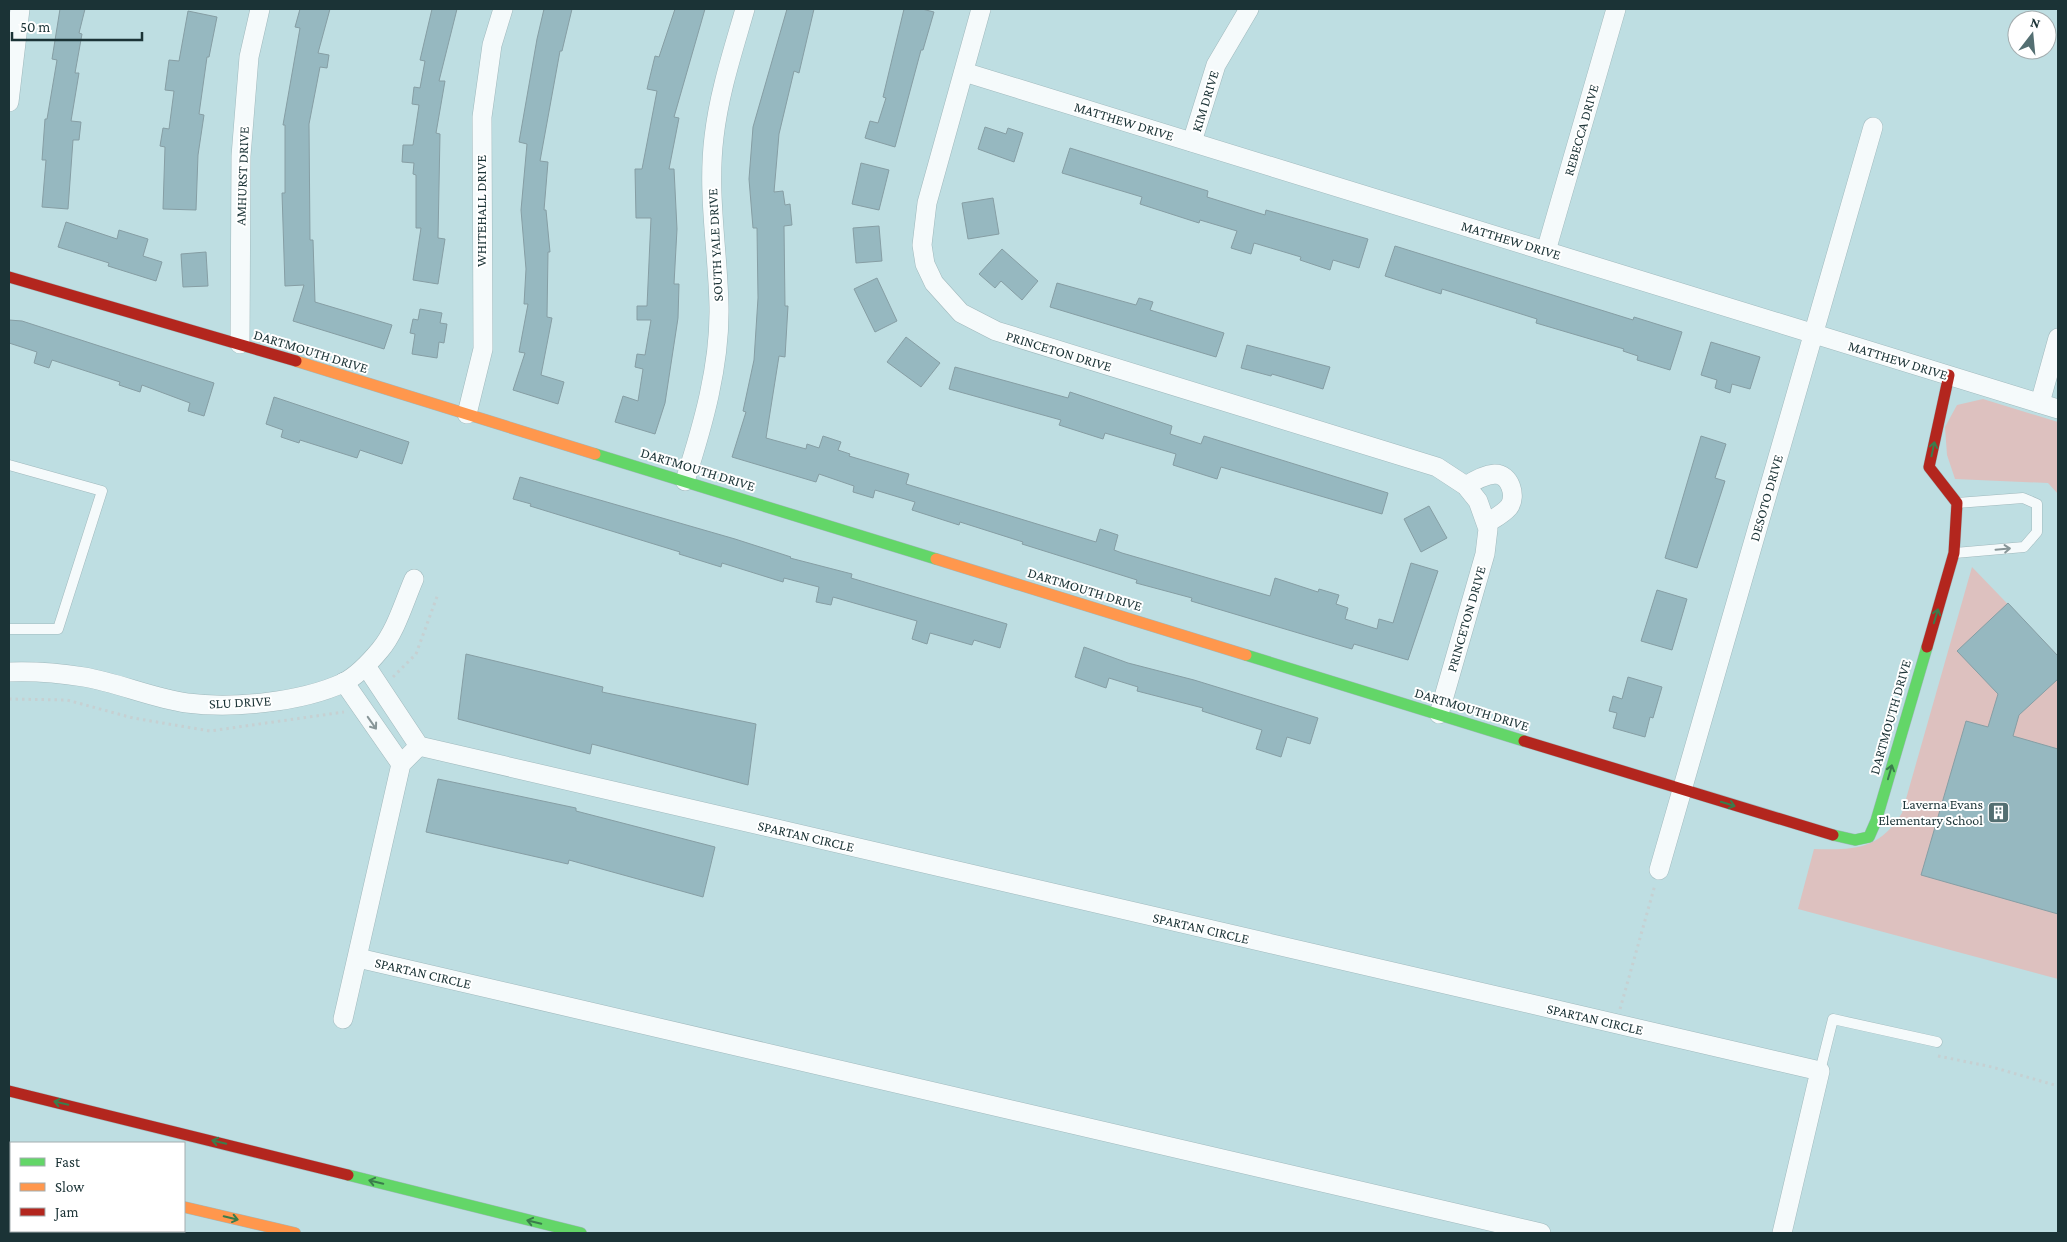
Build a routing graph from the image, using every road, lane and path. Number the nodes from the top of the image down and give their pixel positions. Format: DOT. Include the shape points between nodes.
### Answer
graph roads {
  1 [pos="20,9"];
  2 [pos="260,9"];
  3 [pos="503,9"];
  4 [pos="745,9"];
  5 [pos="981,9"];
  6 [pos="1249,9"];
  7 [pos="1616,9"];
  8 [pos="964,72"];
  9 [pos="9,102"];
  10 [pos="1873,127"];
  11 [pos="1192,142"];
  12 [pos="1546,251"];
  13 [pos="9,277"];
  14 [pos="1814,334"];
  15 [pos="2058,338"];
  16 [pos="240,344"];
  17 [pos="1949,375"];
  18 [pos="2040,403"];
  19 [pos="2058,409"];
  20 [pos="467,414"];
  21 [pos="9,465"];
  22 [pos="685,481"];
  23 [pos="1466,486"];
  24 [pos="1957,503"];
  25 [pos="1487,523"];
  26 [pos="1954,553"];
  27 [pos="414,579"];
  28 [pos="9,629"];
  29 [pos="366,666"];
  30 [pos="9,672"];
  31 [pos="344,682"];
  32 [pos="1439,714"];
  33 [pos="419,746"];
  34 [pos="401,764"];
  35 [pos="1681,790"];
  36 [pos="1659,870"];
  37 [pos="358,958"];
  38 [pos="343,1019"];
  39 [pos="1616,1024"];
  40 [pos="1937,1042"];
  41 [pos="1935,1056"];
  42 [pos="1820,1071"];
  43 [pos="2058,1086"];
  44 [pos="9,1091"];
  45 [pos="185,1207"];
  46 [pos="295,1233"];
  47 [pos="581,1233"];
  48 [pos="1541,1233"];
  49 [pos="1782,1233"];
  1 -- 9 [label="street"];
  2 -- 16 [label="street, AMHURST DRIVE" via="249,57 241,156"];
  3 -- 20 [label="street, WHITEHALL DRIVE" via="492,44 482,118 482,349"];
  4 -- 22 [label="street, SOUTH YALE DRIVE" via="723,84 714,138 711,184 719,309 714,366 704,421"];
  5 -- 8 [label="street, PRINCETON DRIVE"];
  6 -- 11 [label="street, KIM DRIVE" via="1216,65"];
  7 -- 12 [label="street, REBECCA DRIVE"];
  8 -- 11 [label="street, MATTHEW DRIVE"];
  8 -- 23 [label="street, PRINCETON DRIVE" via="927,203 922,245 925,264 934,283 961,314 996,331 1437,466"];
  10 -- 14 [label="street, DESOTO DRIVE"];
  11 -- 12 [label="street, MATTHEW DRIVE"];
  12 -- 14 [label="street, MATTHEW DRIVE"];
  13 -- 16 [label="main road, DARTMOUTH DRIVE"];
  14 -- 17 [label="street, MATTHEW DRIVE"];
  14 -- 35 [label="street, DESOTO DRIVE"];
  15 -- 18 [label="street"];
  16 -- 20 [label="main road, DARTMOUTH DRIVE"];
  17 -- 18 [label="street, MATTHEW DRIVE"];
  24 -- 17 [label="main road, one-way" via="1929,467"];
  18 -- 19 [label="street, MATTHEW DRIVE"];
  20 -- 22 [label="main road, DARTMOUTH DRIVE"];
  21 -- 28 [label="lane" via="102,491 58,630"];
  22 -- 32 [label="main road, DARTMOUTH DRIVE"];
  23 -- 25 [label="street, PRINCETON DRIVE" via="1478,502"];
  23 -- 25 [label="street" via="1482,477 1497,474 1508,480 1514,494 1510,505"];
  24 -- 26 [label="main road, DARTMOUTH DRIVE"];
  26 -- 24 [label="lane, one-way" via="2024,547 2037,532 2037,504 2023,498"];
  25 -- 32 [label="street, PRINCETON DRIVE" via="1485,554"];
  35 -- 26 [label="main road, DARTMOUTH DRIVE, one-way" via="1839,837 1855,840 1869,837"];
  27 -- 29 [label="street, SLU DRIVE" via="382,649"];
  29 -- 31 [label="street, SLU DRIVE"];
  29 -- 33 [label="street"];
  30 -- 31 [label="street, SLU DRIVE" via="85,677 187,703 221,704 292,698"];
  31 -- 34 [label="street, one-way"];
  32 -- 35 [label="main road, DARTMOUTH DRIVE"];
  33 -- 34 [label="street"];
  33 -- 39 [label="street, SPARTAN CIRCLE"];
  34 -- 37 [label="street, SPARTAN CIRCLE"];
  35 -- 36 [label="street, DESOTO DRIVE"];
  36 -- 39 [label="path"];
  37 -- 38 [label="street, SPARTAN CIRCLE"];
  37 -- 48 [label="street, SPARTAN CIRCLE"];
  39 -- 42 [label="street, SPARTAN CIRCLE"];
  40 -- 42 [label="lane" via="1833,1019"];
  41 -- 43 [label="path"];
  42 -- 49 [label="street"];
  47 -- 44 [label="main road, one-way"];
  45 -- 46 [label="main road, one-way"];
}
